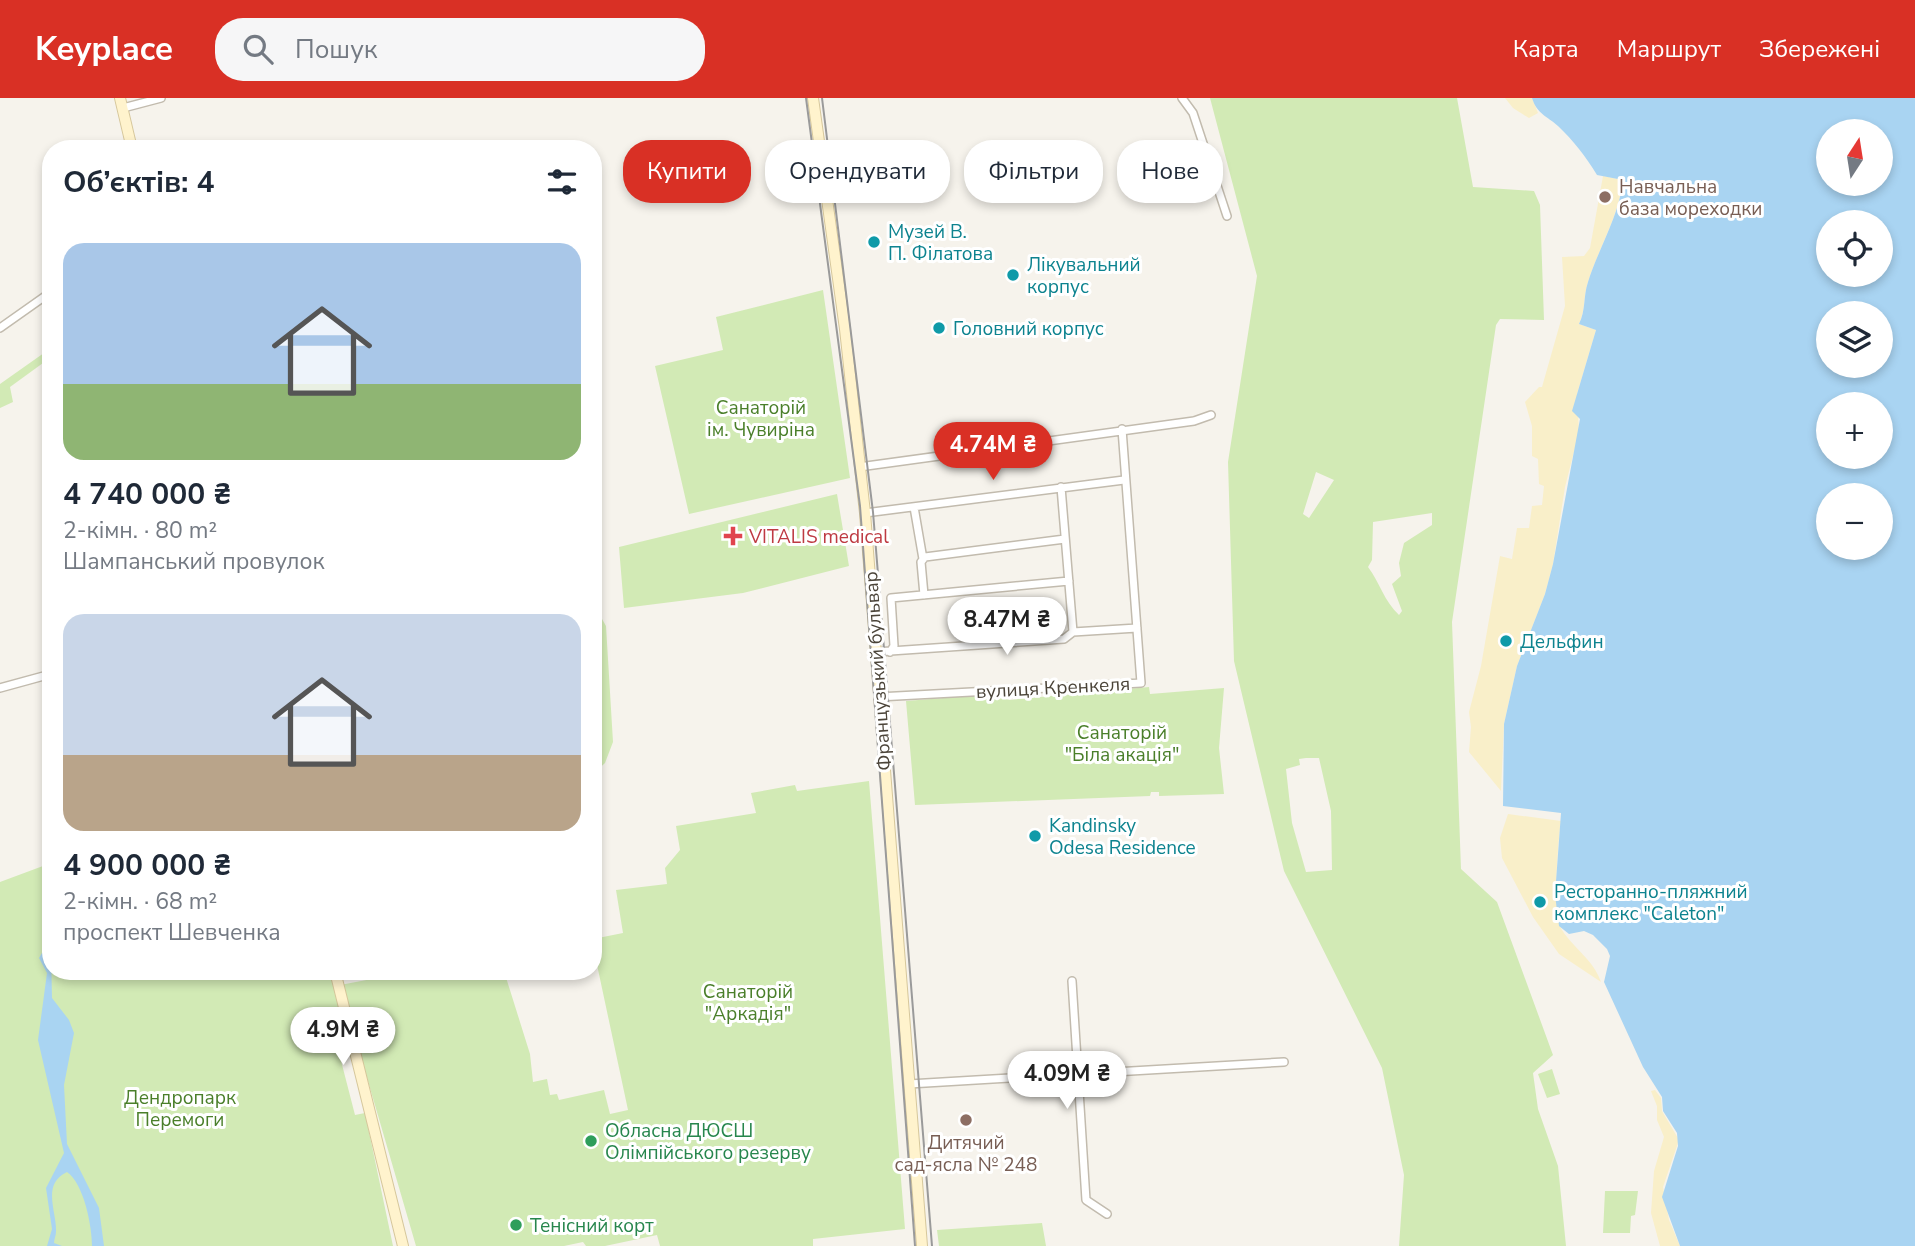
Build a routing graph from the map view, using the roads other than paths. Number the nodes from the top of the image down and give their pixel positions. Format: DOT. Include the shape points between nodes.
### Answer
graph roads {
  1 [pos="161,98"];
  2 [pos="813,98"];
  3 [pos="1182,98"];
  4 [pos="121,103"];
  5 [pos="130,140"];
  6 [pos="1227,216"];
  7 [pos="42,298"];
  8 [pos="0,328"];
  9 [pos="1211,415"];
  10 [pos="1122,429"];
  11 [pos="859,467"];
  12 [pos="1124,480"];
  13 [pos="1061,487"];
  14 [pos="914,507"];
  15 [pos="864,513"];
  16 [pos="1065,539"];
  17 [pos="923,559"];
  18 [pos="1069,581"];
  19 [pos="924,594"];
  20 [pos="1137,628"];
  21 [pos="1073,632"];
  22 [pos="876,652"];
  23 [pos="890,652"];
  24 [pos="42,676"];
  25 [pos="0,688"];
  26 [pos="878,697"];
  27 [pos="337,980"];
  28 [pos="1072,981"];
  29 [pos="1284,1062"];
  30 [pos="1079,1073"];
  31 [pos="909,1084"];
  32 [pos="1107,1214"];
  33 [pos="403,1246"];
  34 [pos="922,1246"];
  1 -- 4 [label="street"];
  2 -- 11 [label="street, Французький бульвар"];
  3 -- 6 [label="street" via="1193,113"];
  4 -- 5 [label="street"];
  7 -- 8 [label="street"];
  9 -- 10 [label="street"];
  10 -- 11 [label="street"];
  10 -- 12 [label="street, вулиця Кренкеля"];
  11 -- 15 [label="street, Французький бульвар"];
  12 -- 13 [label="street"];
  12 -- 20 [label="street, вулиця Кренкеля"];
  13 -- 14 [label="street"];
  13 -- 16 [label="street"];
  14 -- 15 [label="street"];
  14 -- 17 [label="street"];
  15 -- 22 [label="street, Французький бульвар"];
  16 -- 17 [label="street"];
  16 -- 18 [label="street"];
  17 -- 19 [label="street"];
  18 -- 19 [label="street"];
  18 -- 21 [label="street"];
  19 -- 23 [label="street" via="891,598 894,646"];
  20 -- 21 [label="street"];
  20 -- 26 [label="street, вулиця Кренкеля" via="1141,682"];
  21 -- 23 [label="street" via="1064,639"];
  22 -- 23 [label="street"];
  22 -- 26 [label="street, Французький бульвар"];
  24 -- 25 [label="street"];
  26 -- 31 [label="street, Французький бульвар"];
  27 -- 33 [label="street"];
  28 -- 30 [label="street"];
  29 -- 30 [label="street"];
  30 -- 31 [label="street"];
  30 -- 32 [label="street" via="1086,1200"];
  31 -- 34 [label="street, Французький бульвар"];
}
